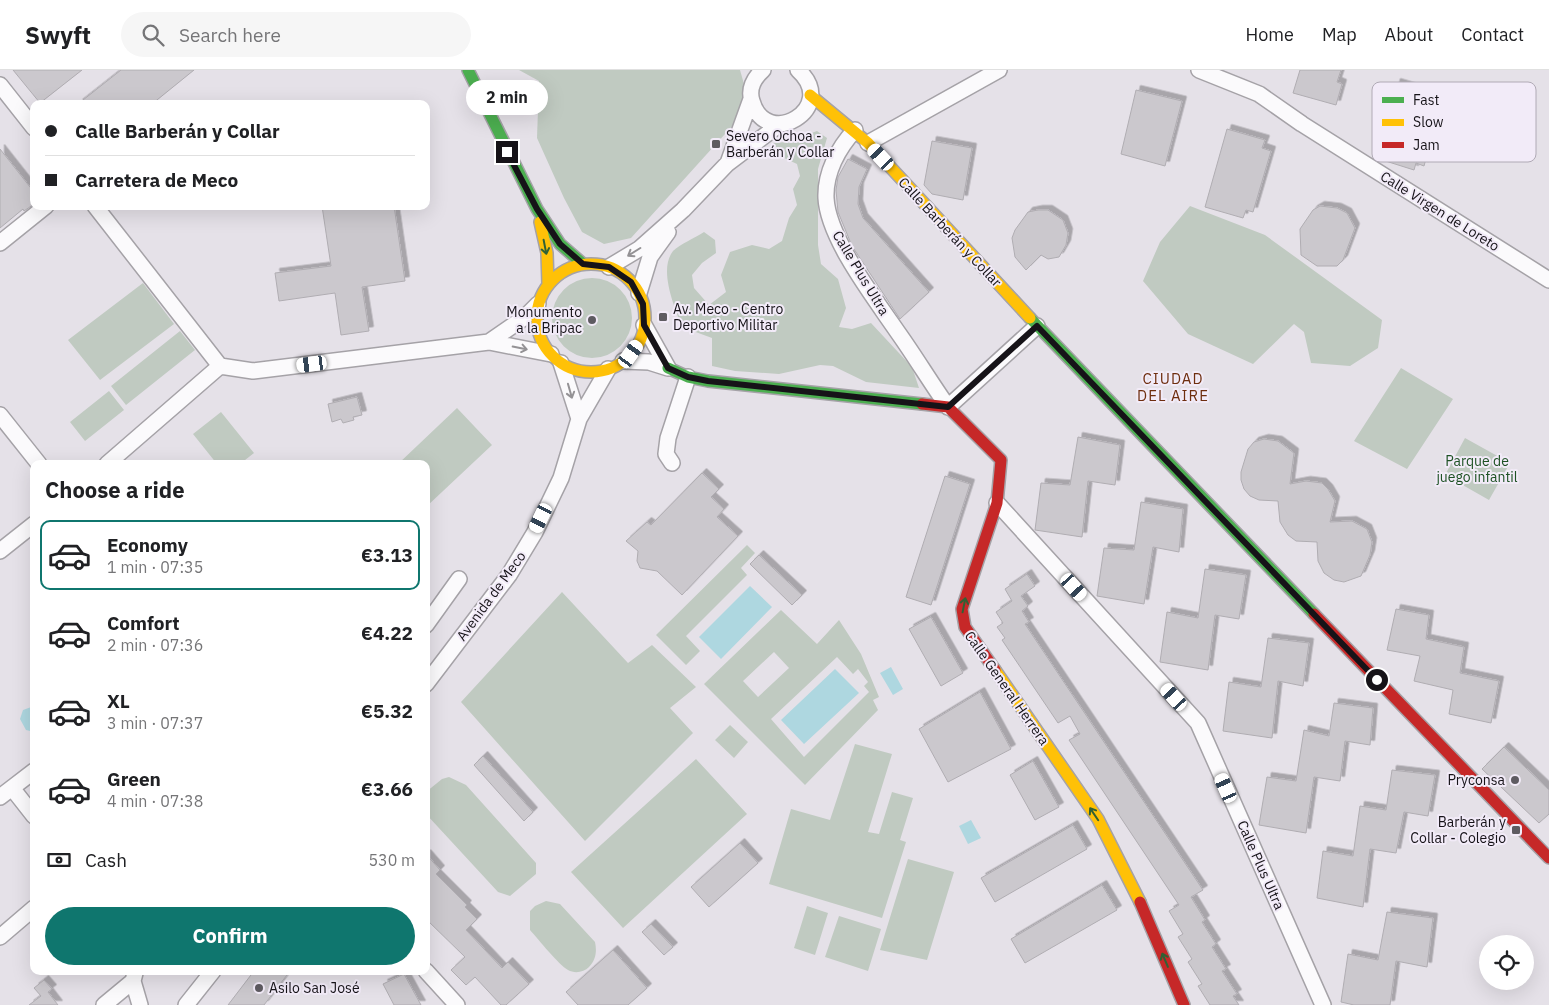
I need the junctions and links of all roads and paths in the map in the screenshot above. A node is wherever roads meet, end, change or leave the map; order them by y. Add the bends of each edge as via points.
1 (468, 70) edge
2 (763, 70) edge
3 (999, 70) edge
4 (1199, 70) edge
5 (807, 79) edge
6 (0, 85) edge
7 (751, 99) junction
8 (801, 116) junction
9 (839, 120) junction
10 (30, 123) edge
11 (780, 124) junction
12 (855, 130) junction
13 (868, 143) junction
14 (728, 164) junction
15 (537, 209) junction
16 (41, 210) edge
17 (98, 210) edge
18 (683, 210) junction
19 (0, 243) edge
20 (583, 264) junction
21 (609, 267) junction
22 (1549, 280) edge
23 (548, 284) junction
24 (639, 294) junction
25 (538, 304) junction
26 (644, 325) junction
27 (1037, 326) junction
28 (489, 342) junction
29 (556, 359) junction
30 (623, 362) junction
31 (220, 366) junction
32 (668, 368) junction
33 (608, 369) junction
34 (688, 377) junction
35 (948, 407) junction
36 (0, 415) edge
37 (578, 419) junction
38 (36, 460) edge
39 (112, 460) edge
40 (672, 463) dead end
41 (997, 503) junction
42 (30, 527) edge
43 (0, 551) edge
44 (459, 579) dead end
45 (430, 619) edge
46 (430, 679) edge
47 (30, 774) edge
48 (6, 792) edge
49 (30, 813) edge
50 (1549, 858) edge
51 (30, 911) edge
52 (0, 937) edge
53 (210, 975) edge
54 (430, 975) edge
55 (134, 976) edge
56 (104, 1005) edge
57 (140, 1005) edge
58 (186, 1005) edge
59 (457, 1005) edge
60 (1184, 1005) edge
61 (1323, 1005) edge

1 - 15 street
2 - 7 street via 753,83
3 - 13 street
4 - 22 street, Calle Virgen de Loreto via 1259,94
5 - 8 street via 809,103
5 - 9 street, Calle Barberán y Collar
6 - 10 street
7 - 11 street via 760,115
7 - 14 street
8 - 9 street, Calle Barberán y Collar
8 - 11 street
9 - 12 street, Calle Barberán y Collar
11 - 14 street
12 - 13 street, Calle Barberán y Collar
12 - 35 street, Calle Plus Ultra via 841,146 829,175 826,198 832,226 853,265
13 - 27 street, Calle Barberán y Collar
14 - 18 street
15 - 20 street via 560,244
15 -> 23 street via 547,253
16 - 19 street
17 - 31 street
18 -> 21 street via 639,249
18 - 24 street via 650,257
20 - 21 street
20 - 23 street via 563,271
21 - 24 street via 631,282
23 - 25 street
24 - 26 street via 644,309
25 - 28 street
25 - 29 street via 536,326 544,346
26 - 30 street via 637,346
26 - 32 street
27 - 35 street
27 - 50 street, Calle Barberán y Collar
28 -> 29 street
28 - 31 street via 253,371
29 - 33 street via 584,372
29 -> 37 street
30 - 32 street via 649,362
30 - 33 street
31 - 39 street
32 - 34 street
33 - 37 street, Avenida de Meco
34 - 35 street
34 - 40 street via 668,438 666,454
35 - 41 street, Calle General Herrera via 1000,460
36 - 38 street
37 - 46 street, Avenida de Meco via 561,478 535,532 508,575
60 -> 41 street, Calle General Herrera via 1138,898 1098,819 964,627 962,609
41 - 61 street, Calle Plus Ultra via 1198,723
42 - 43 street
44 - 45 street
47 - 48 street
48 - 49 street
51 - 52 street
53 - 58 street
54 - 59 street
55 - 56 street
55 - 57 street

